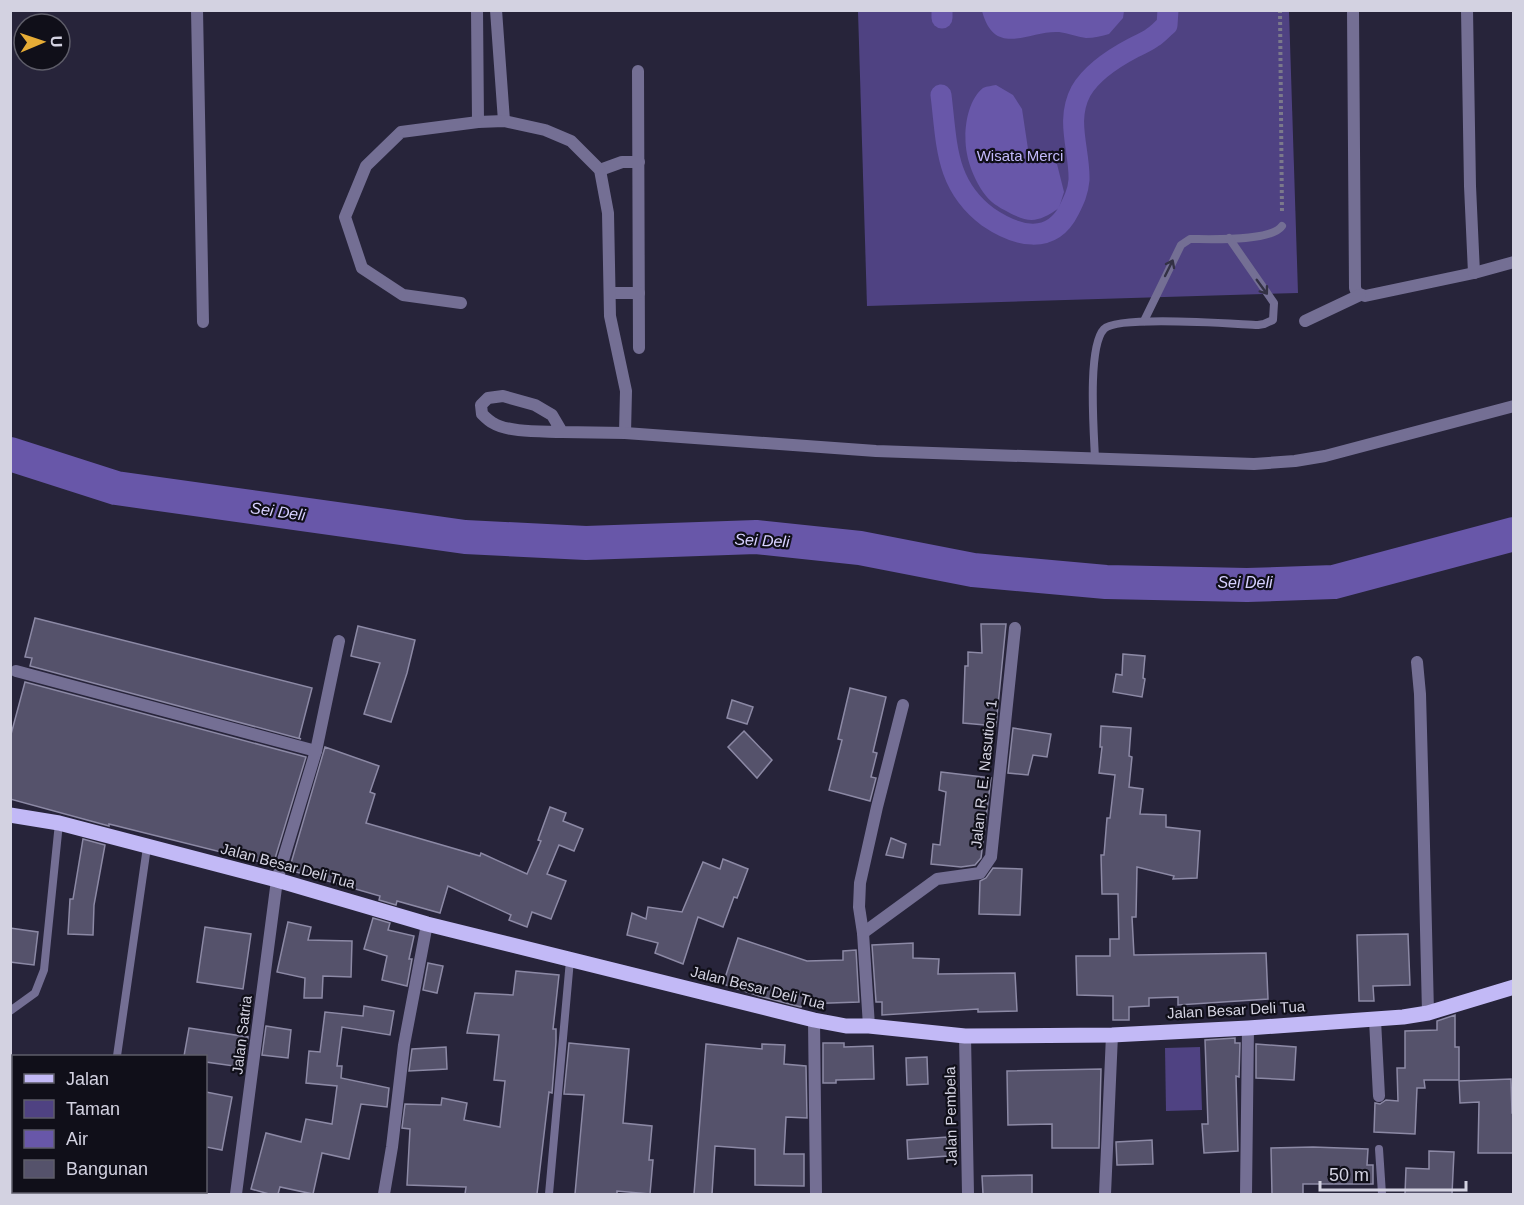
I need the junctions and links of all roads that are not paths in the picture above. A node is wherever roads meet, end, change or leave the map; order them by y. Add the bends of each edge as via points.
1 (197, 10) edge
2 (477, 10) edge
3 (496, 10) edge
4 (1353, 10) edge
5 (1467, 10) edge
6 (638, 71) dead end
7 (504, 121) junction
8 (478, 122) junction
9 (639, 162) junction
10 (600, 170) junction
11 (1282, 226) road end
12 (1229, 238) junction
13 (1514, 262) edge
14 (1474, 273) junction
15 (610, 293) junction
16 (639, 293) junction
17 (1360, 295) junction
18 (461, 303) dead end
19 (1144, 321) junction
20 (1305, 321) dead end
21 (203, 322) dead end
22 (639, 348) dead end
23 (1514, 406) edge
24 (562, 432) junction
25 (626, 433) junction
26 (1095, 459) junction
27 (1015, 628) dead end
28 (339, 641) dead end
29 (1417, 662) dead end
30 (16, 671) dead end
31 (903, 705) dead end
32 (316, 751) junction
33 (10, 815) edge
34 (59, 823) junction
35 (147, 847) junction
36 (277, 880) junction
37 (427, 924) junction
38 (863, 933) junction
39 (570, 960) junction
40 (1514, 987) edge
41 (10, 1011) edge
42 (1428, 1013) junction
43 (814, 1020) junction
44 (1375, 1020) junction
45 (869, 1026) junction
46 (1248, 1028) junction
47 (1112, 1035) junction
48 (964, 1036) junction
49 (117, 1055) edge
50 (1379, 1096) dead end
51 (1379, 1149) dead end
52 (236, 1194) edge
53 (384, 1194) edge
54 (549, 1194) edge
55 (816, 1194) edge
56 (968, 1194) edge
57 (1105, 1194) edge
58 (1246, 1194) edge
59 (1382, 1194) edge

1 - 21 street
2 - 8 street
3 - 7 street
4 - 17 street via 1355,288
5 - 14 street
6 - 9 street
7 - 8 street
7 - 10 street via 545,130 571,141
8 - 18 street via 401,132 366,166 345,217 362,268 403,295
9 - 10 street via 622,162
9 - 16 street
10 - 15 street via 608,213
11 - 12 lane via 1272,233
19 -> 12 lane via 1180,245 1190,239
12 -> 19 lane via 1274,303 1274,320 1258,325
13 - 14 street
14 - 17 street
15 - 16 street
15 - 25 street via 610,316 626,391
16 - 22 street
17 - 20 street
19 - 26 lane via 1110,325 1099,338 1093,404
23 - 26 street via 1295,461 1254,464
24 - 24 street via 494,424 482,414 481,405 503,396 535,405 552,415
24 - 25 street
25 - 26 street via 854,450
27 - 38 street, Jalan R. E. Nasution 1 via 991,857 980,873 937,879
28 - 32 street, Jalan Satria
29 - 42 street
30 - 32 street
31 - 38 street via 860,883
32 - 36 street, Jalan Satria
33 - 34 main road, Jalan Besar Deli Tua
34 - 35 main road, Jalan Besar Deli Tua
34 - 41 lane via 44,970 35,993
35 - 36 main road, Jalan Besar Deli Tua
35 - 49 lane
36 - 37 main road, Jalan Besar Deli Tua
36 - 52 street, Jalan Satria
37 - 39 main road, Jalan Besar Deli Tua
37 - 53 street via 404,1045
38 - 45 street
39 - 43 main road, Jalan Besar Deli Tua
39 - 54 lane
40 - 42 main road, Jalan Besar Deli Tua
42 - 44 main road, Jalan Besar Deli Tua
43 - 45 main road, Jalan Besar Deli Tua
43 - 55 street
44 - 46 main road, Jalan Besar Deli Tua
44 - 50 street
45 - 48 main road, Jalan Besar Deli Tua
46 - 47 main road, Jalan Besar Deli Tua
46 - 58 street
47 - 48 main road, Jalan Besar Deli Tua
47 - 57 street
48 - 56 street, Jalan Pembela
51 - 59 lane

